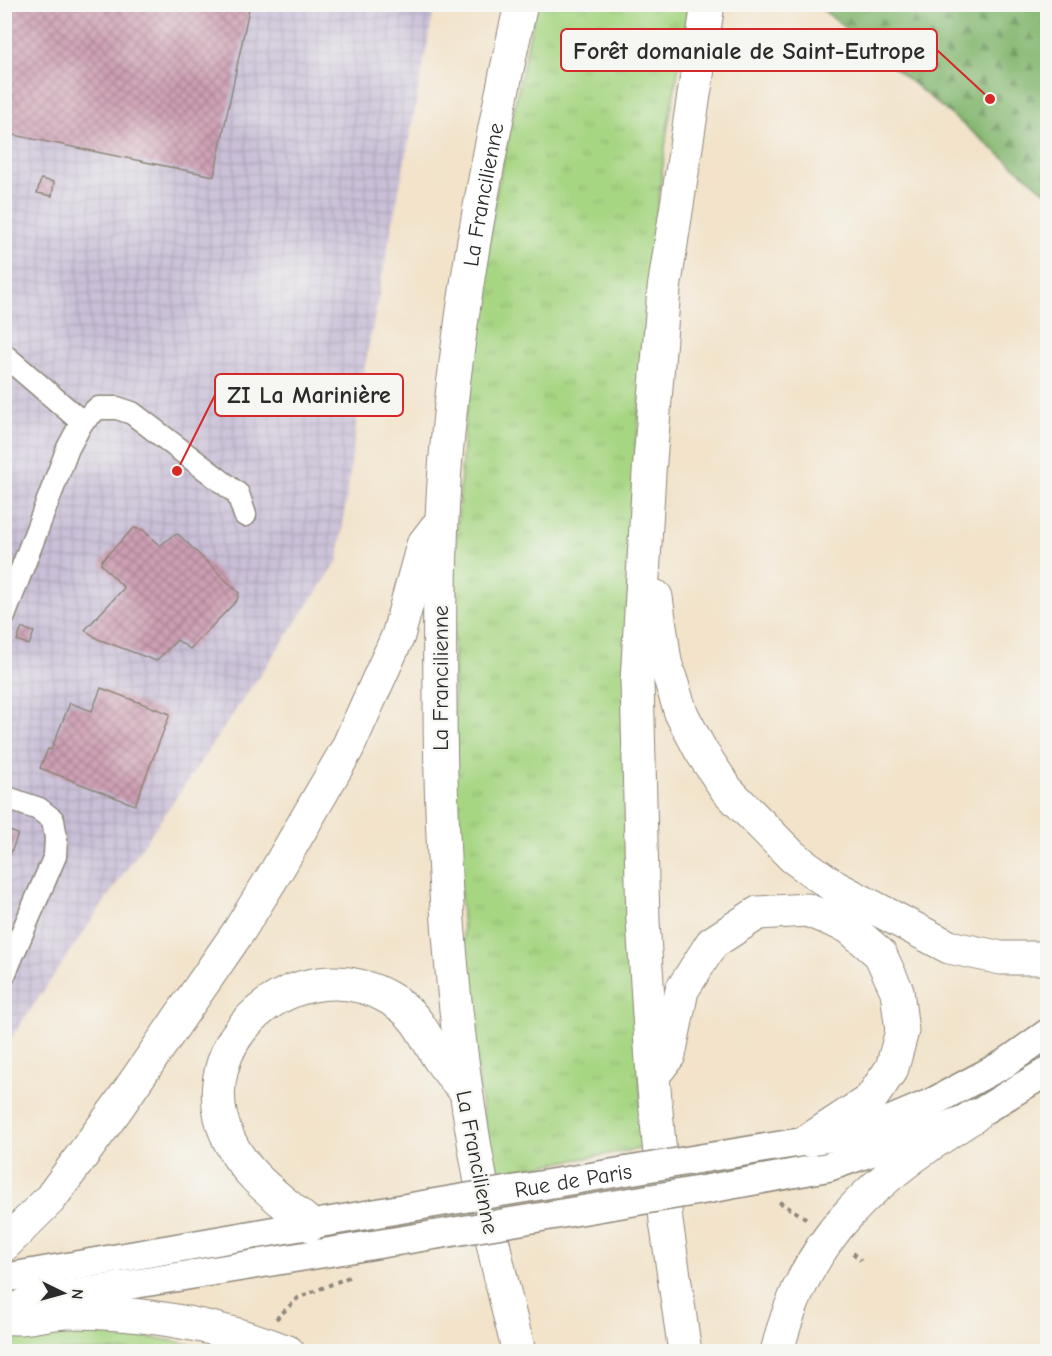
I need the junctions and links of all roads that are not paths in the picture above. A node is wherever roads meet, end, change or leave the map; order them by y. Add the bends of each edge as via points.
1 (521, 4) edge
2 (708, 4) edge
3 (4, 355) edge
4 (82, 422) junction
5 (245, 515) dead end
6 (442, 519) junction
7 (645, 531) junction
8 (4, 616) edge
9 (4, 797) edge
10 (1047, 958) edge
11 (4, 975) edge
12 (1047, 1033) edge
13 (1047, 1071) edge
14 (653, 1077) junction
15 (464, 1090) junction
16 (974, 1116) junction
17 (809, 1140) junction
18 (310, 1225) junction
19 (4, 1245) edge
20 (4, 1278) edge
21 (4, 1305) edge
22 (4, 1317) edge
23 (278, 1340) edge
24 (519, 1352) edge
25 (685, 1352) edge
26 (777, 1352) edge

1 - 6 highway, La Francilienne via 481,196 460,333
2 - 7 highway via 664,289
3 - 4 street
4 - 5 street via 98,408 132,412 238,494
4 - 8 street via 68,448
6 - 15 highway, La Francilienne via 440,804 450,967
6 - 19 highway via 423,545 398,636 346,749 277,870 117,1108 50,1199
7 - 10 highway via 665,662 681,713 700,752 757,823 793,857 835,887 949,947 1001,958
7 - 14 highway via 637,681 638,776
9 - 11 street via 39,809 53,820 56,838 54,856
12 - 17 main road, Rue de Paris via 1004,1064 931,1103 851,1134
13 - 16 main road, Rue de Paris
14 - 17 highway via 669,1054 682,990 712,943 758,913 807,910 818,914 849,927 880,954 897,991 902,1031 892,1068 870,1100
14 - 25 highway via 666,1221
15 - 18 highway via 419,1023 390,998 372,990 342,984 310,984 271,1000 255,1014 228,1053 221,1075 220,1115 243,1165 261,1186
15 - 24 highway, La Francilienne via 480,1183
16 - 21 main road, Rue de Paris, bridge via 828,1167
16 - 26 highway via 892,1170 830,1234 799,1283
17 - 18 main road, Rue de Paris, bridge
18 - 20 main road, Rue de Paris
22 - 23 highway via 67,1312 162,1317

